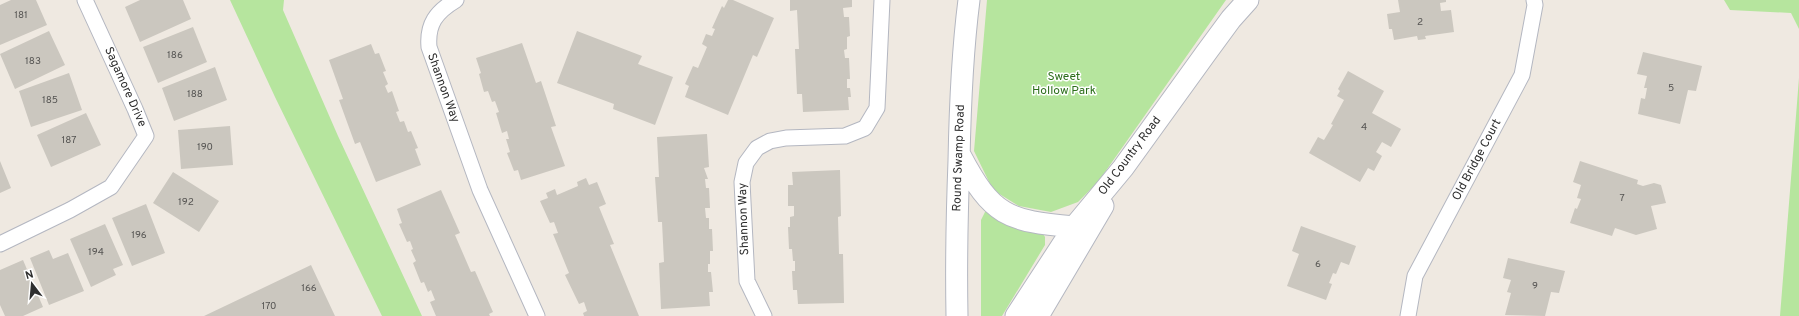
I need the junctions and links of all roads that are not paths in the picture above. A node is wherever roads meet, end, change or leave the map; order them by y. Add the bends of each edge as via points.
1 (86, 0) edge
2 (456, 0) edge
3 (882, 0) edge
4 (969, 0) edge
5 (1248, 0) edge
6 (1534, 0) edge
7 (959, 154) junction
8 (1124, 168) junction
9 (1074, 227) junction
10 (0, 244) edge
11 (537, 316) edge
12 (764, 316) edge
13 (957, 316) edge
14 (1016, 316) edge
15 (1038, 316) edge
16 (1408, 316) edge

1 - 10 street, Sagamore Drive via 146,136 110,187 70,210
2 - 11 street, Shannon Way via 442,8 430,25 429,48 480,190
3 - 12 street, Shannon Way via 877,108 865,128 845,136 770,141 757,148 746,163 742,182 746,281
4 - 7 main road, Round Swamp Road via 962,64
5 - 8 main road, Old Country Road via 1231,19
6 - 16 street, Old Bridge Court via 1522,75 1415,276
7 - 9 main road via 974,182 999,209 1021,220
7 - 13 main road, Round Swamp Road
8 - 9 main road, Old Country Road
8 - 15 main road via 1090,231
9 - 14 main road, Old Country Road

